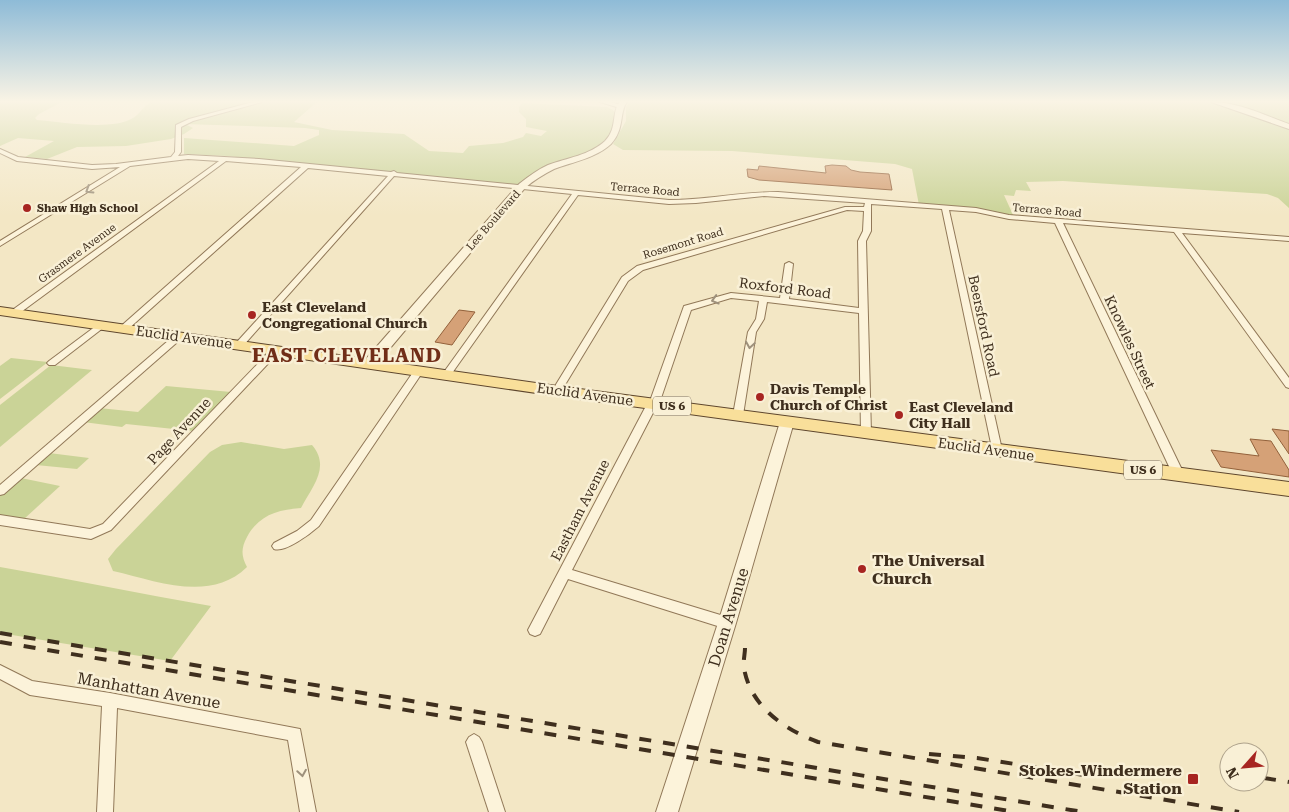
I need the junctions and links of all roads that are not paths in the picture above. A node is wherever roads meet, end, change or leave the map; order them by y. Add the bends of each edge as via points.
1 (178, 140) edge
2 (610, 140) edge
3 (0, 152) edge
4 (174, 158) junction
5 (226, 159) junction
6 (130, 164) junction
7 (307, 165) junction
8 (394, 173) junction
9 (522, 186) junction
10 (577, 192) junction
11 (846, 199) junction
12 (868, 205) junction
13 (945, 207) junction
14 (847, 208) junction
15 (1058, 221) junction
16 (1177, 231) junction
17 (1289, 239) edge
18 (0, 244) edge
19 (789, 264) dead end
20 (763, 299) junction
21 (784, 302) junction
22 (864, 311) junction
23 (7, 312) edge
24 (100, 326) junction
25 (123, 329) junction
26 (179, 336) junction
27 (239, 344) junction
28 (276, 350) junction
29 (52, 363) dead end
30 (370, 363) junction
31 (420, 370) junction
32 (447, 374) junction
33 (1289, 385) edge
34 (557, 391) junction
35 (653, 404) junction
36 (738, 415) junction
37 (787, 422) junction
38 (866, 433) junction
39 (997, 450) junction
40 (1178, 474) junction
41 (1289, 489) edge
42 (0, 490) edge
43 (0, 520) edge
44 (278, 546) dead end
45 (565, 573) junction
46 (726, 623) junction
47 (535, 630) dead end
48 (0, 672) edge
49 (110, 700) junction
50 (474, 742) dead end
51 (105, 812) edge
52 (308, 812) edge
53 (497, 812) edge
54 (667, 812) edge

1 - 4 street via 178,152
2 - 9 street, Lee Boulevard via 582,158 544,170
3 - 6 street, Terrace Road via 17,159 69,165
4 - 5 street, Terrace Road
4 - 6 street, Terrace Road
5 - 7 street, Terrace Road
5 - 23 street, Grasmere Avenue
6 -> 18 street
7 - 8 street, Terrace Road
7 - 25 street
8 - 9 street, Terrace Road
8 - 27 street
9 - 10 street, Terrace Road
9 - 30 street, Lee Boulevard
10 - 11 street, Terrace Road via 679,203 758,193
10 - 32 street
11 - 12 street, Terrace Road
11 - 14 street
12 - 13 street, Terrace Road
12 - 14 street, Rosemont Road
12 - 22 street via 868,231 862,241
13 - 15 street, Terrace Road
13 - 39 street, Beersford Road
14 - 34 street, Rosemont Road via 640,268 625,279
15 - 16 street, Terrace Road
15 - 40 street, Knowles Street
16 - 17 street, Terrace Road
16 - 33 street
19 - 21 street
20 - 21 street, Roxford Road
20 -> 35 street, Roxford Road via 729,296 686,309
20 -> 36 street via 760,319 752,332
21 - 22 street, Roxford Road
22 - 38 street
23 - 24 main road, Euclid Avenue / US 6
24 - 25 main road, Euclid Avenue / US 6
24 - 29 street
25 - 26 main road, Euclid Avenue / US 6
26 - 27 main road, Euclid Avenue / US 6
26 - 42 street
27 - 28 main road, Euclid Avenue / US 6
28 - 30 main road, Euclid Avenue / US 6
28 - 43 street, Page Avenue via 102,530 91,534
30 - 31 main road, Euclid Avenue / US 6
31 - 32 main road, Euclid Avenue / US 6
31 - 44 street via 315,523
32 - 34 main road, Euclid Avenue / US 6
34 - 35 main road, Euclid Avenue / US 6
35 - 36 main road, Euclid Avenue / US 6
35 - 45 street, Eastham Avenue
36 - 37 main road, Euclid Avenue / US 6
37 - 38 main road, Euclid Avenue / US 6
37 - 46 street, Doan Avenue
38 - 39 main road, Euclid Avenue / US 6
39 - 40 main road, Euclid Avenue / US 6
40 - 41 main road, Euclid Avenue / US 6
45 - 46 street
45 - 47 street, Eastham Avenue
46 - 54 street, Doan Avenue
48 - 49 street, Manhattan Avenue via 30,688
49 - 51 street
49 -> 52 street, Manhattan Avenue via 295,734
50 - 53 street

